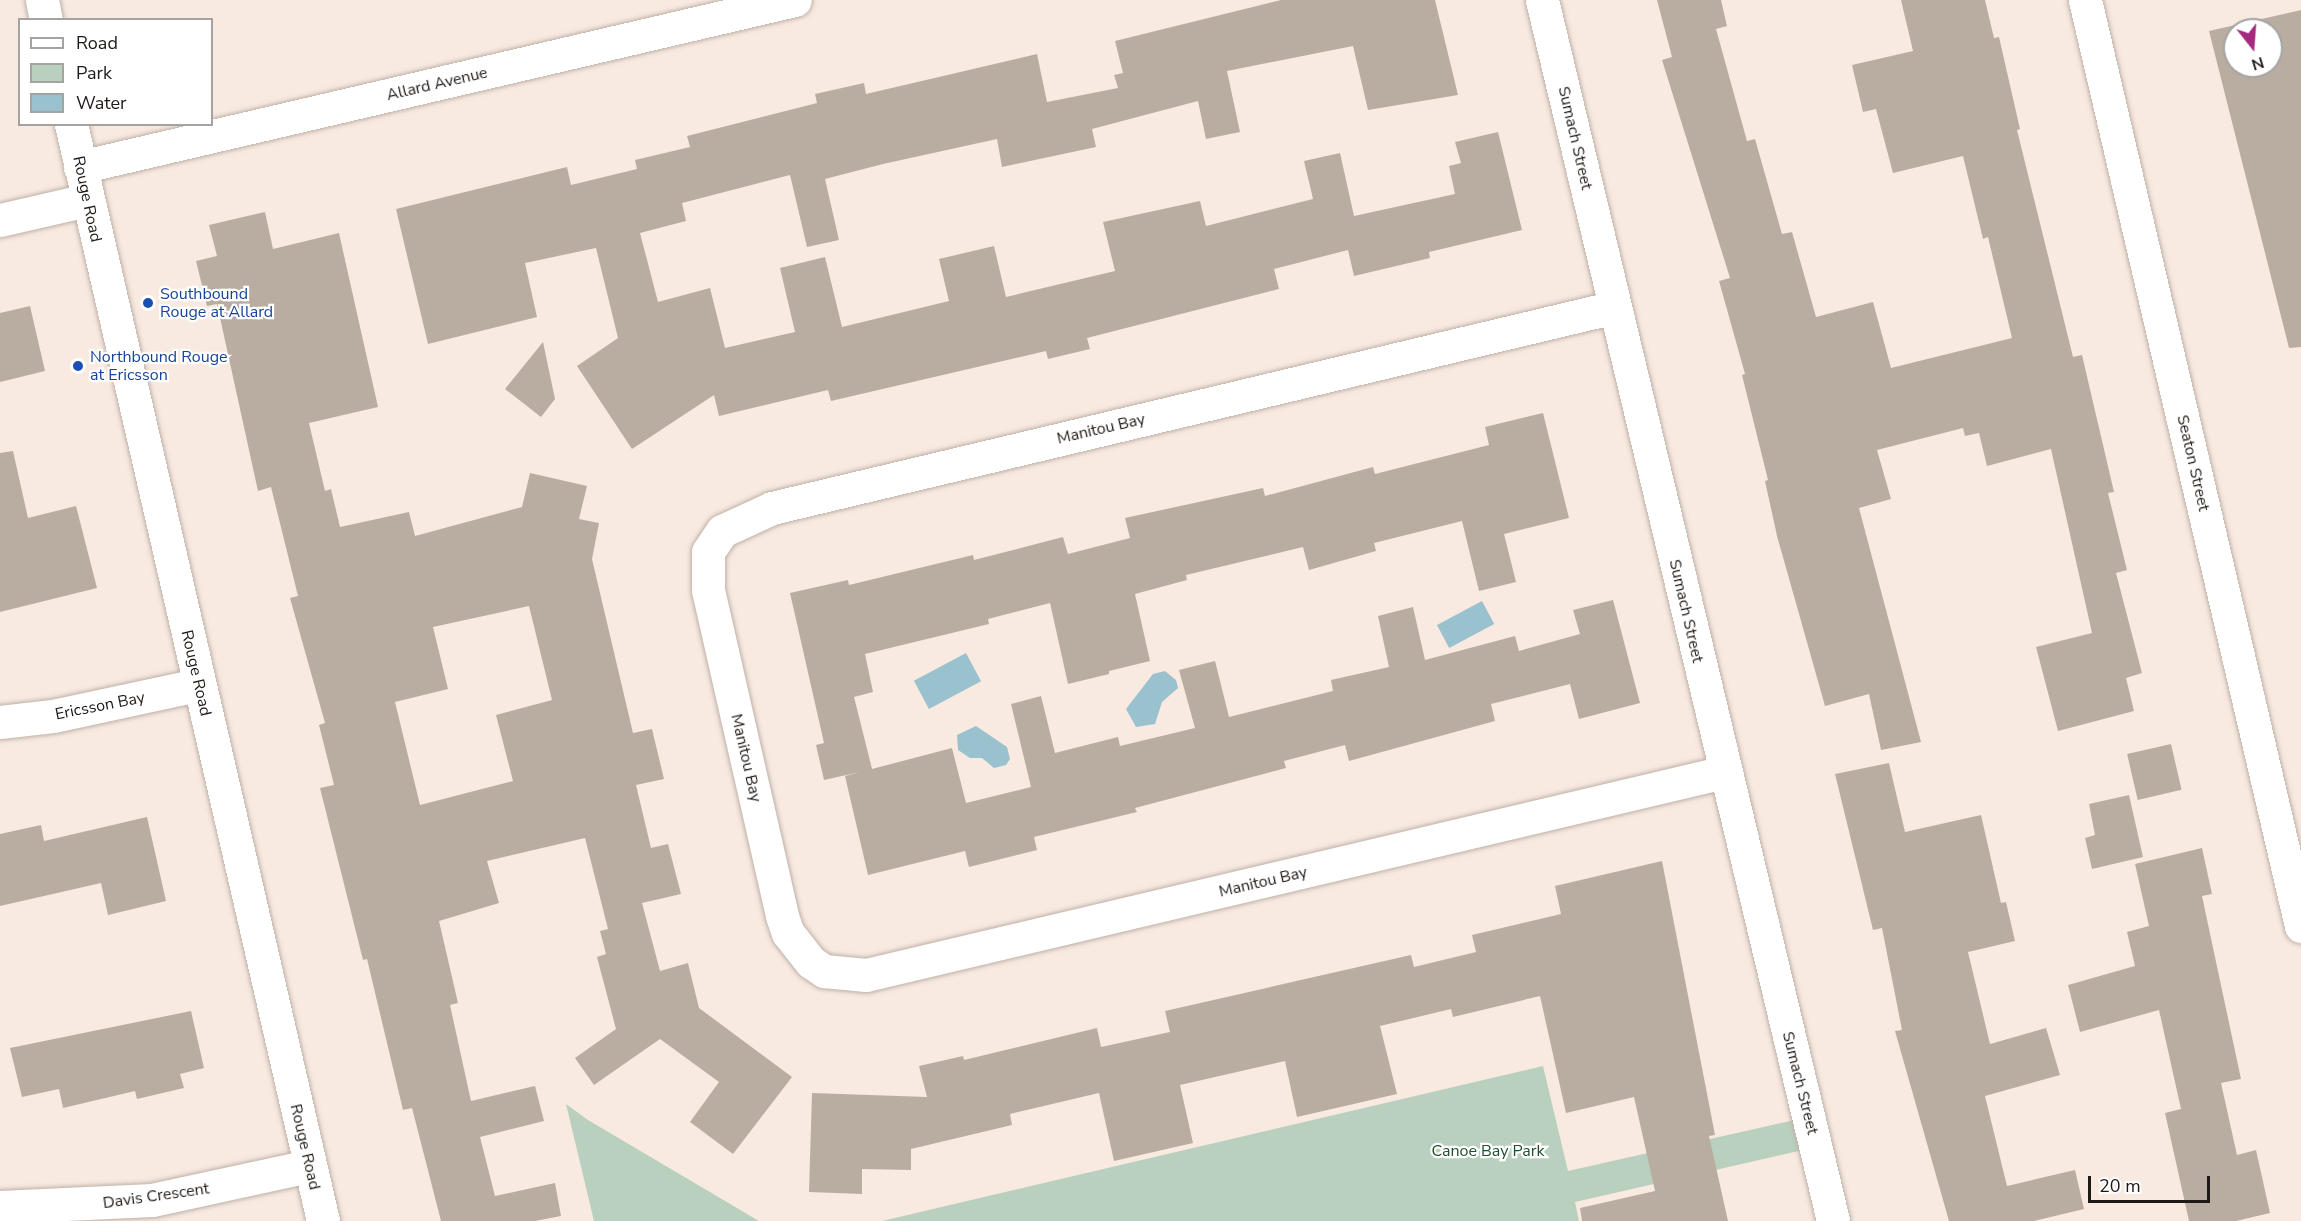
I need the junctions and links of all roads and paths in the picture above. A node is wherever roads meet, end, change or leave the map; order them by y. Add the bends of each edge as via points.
1 (42, 0) edge
2 (795, 0) edge
3 (1542, 0) edge
4 (2085, 0) edge
5 (728, 8) edge
6 (46, 18) edge
7 (71, 126) edge
8 (80, 167) junction
9 (87, 200) junction
10 (0, 220) edge
11 (1615, 307) junction
12 (198, 685) junction
13 (0, 722) edge
14 (1724, 772) junction
15 (2301, 926) edge
16 (309, 1166) junction
17 (0, 1207) edge
18 (323, 1221) edge
19 (1833, 1221) edge

1 - 6 street
2 - 5 street, Allard Avenue
3 - 11 street, Sumach Street
4 - 15 street, Seaton Street
5 - 8 street, Allard Avenue
7 - 8 street, Rouge Road
8 - 9 street, Rouge Road
9 - 10 street
9 - 12 street, Rouge Road
11 - 14 street, Sumach Street
11 - 14 street, Manitou Bay via 772,507 722,531 708,552 708,590 782,916 788,933 810,962 824,971 866,975
12 - 13 street, Ericsson Bay via 53,716
12 - 16 street, Rouge Road
14 - 19 street, Sumach Street
16 - 17 street, Davis Crescent via 152,1200
16 - 18 street, Rouge Road

